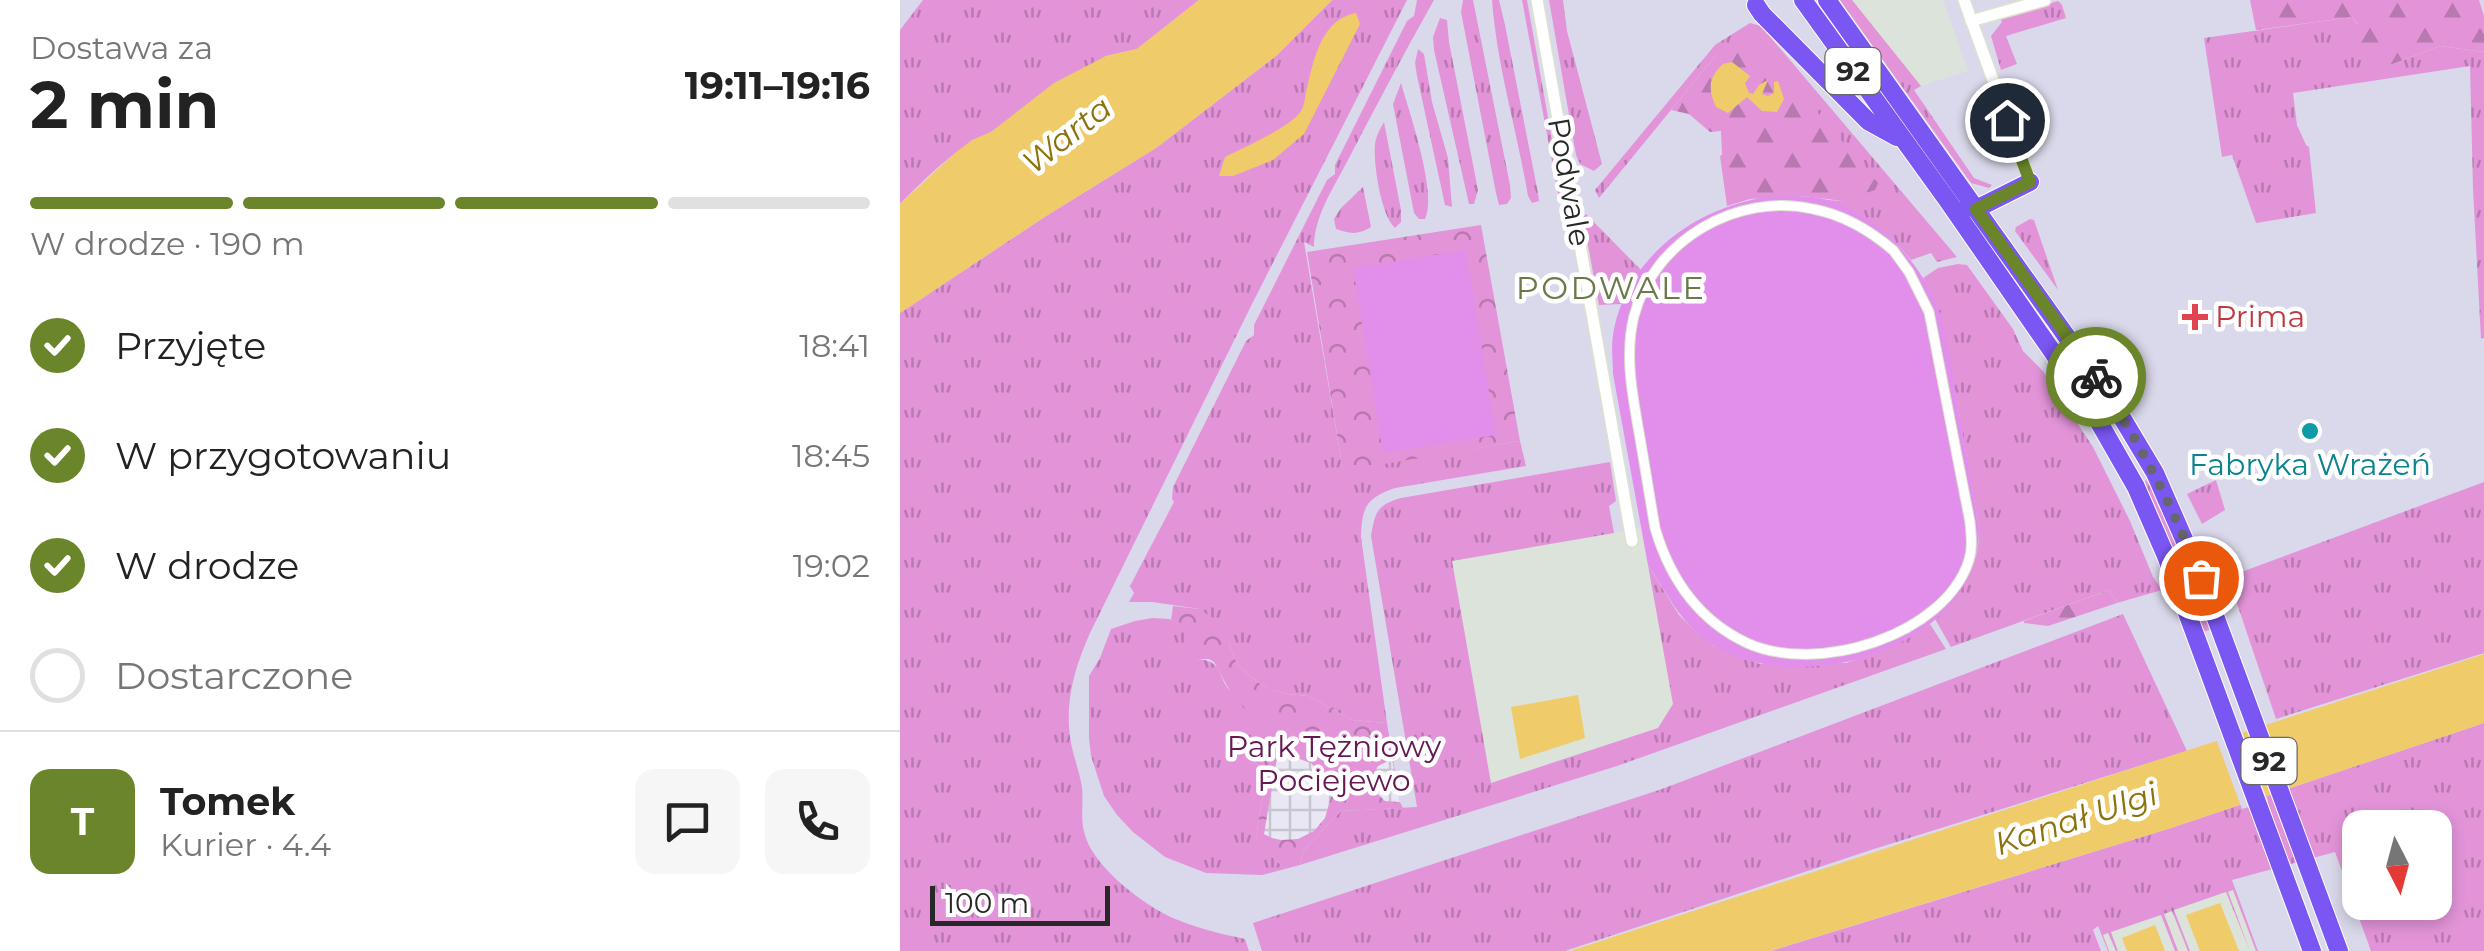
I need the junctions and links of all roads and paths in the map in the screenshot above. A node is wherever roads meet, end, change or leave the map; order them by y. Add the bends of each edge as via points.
1 (1537, 0) edge
2 (1803, 0) edge
3 (1827, 0) edge
4 (1964, 0) edge
5 (2045, 0) edge
6 (1753, 3) edge
7 (1972, 21) junction
8 (1903, 141) junction
9 (2030, 182) joint
10 (1948, 201) junction
11 (1976, 209) junction
12 (1893, 250) joint
13 (1632, 541) dead end
14 (2312, 951) edge
15 (2338, 951) edge

1 - 13 street, Podwale
2 - 8 main road, 92
3 - 11 main road, 92
4 - 7 street
5 - 7 street
6 - 8 main road via 1868,121
7 - 9 street
8 - 10 main road, 92
9 - 11 main road
10 - 11 main road
10 - 14 main road, 92 via 2070,376 2150,516
11 - 15 main road, 92 via 2143,451 2220,627
12 - 12 street via 1843,218 1812,208 1752,209 1703,226 1672,249 1634,316 1629,361 1662,554 1693,604 1750,645 1806,655 1861,648 1922,618 1946,597 1969,559 1970,522 1930,312

